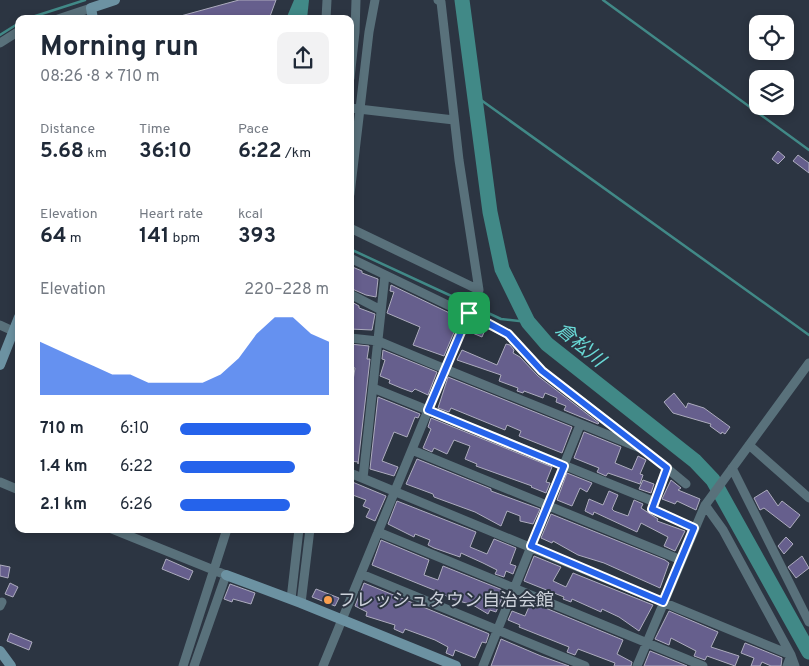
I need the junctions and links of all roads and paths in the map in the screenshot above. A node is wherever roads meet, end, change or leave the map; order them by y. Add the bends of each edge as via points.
1 (115, 0) edge
2 (327, 0) edge
3 (356, 0) edge
4 (376, 0) edge
5 (438, 0) edge
6 (92, 13) edge
7 (326, 15) edge
8 (15, 35) edge
9 (354, 41) edge
10 (0, 44) edge
11 (354, 108) edge
12 (360, 109) junction
13 (454, 120) junction
14 (354, 160) edge
15 (354, 230) edge
16 (354, 260) edge
17 (385, 275) junction
18 (478, 290) junction
19 (354, 296) edge
20 (381, 310) junction
21 (469, 313) junction
22 (0, 325) edge
23 (15, 330) edge
24 (354, 338) edge
25 (378, 341) junction
26 (809, 363) edge
27 (0, 364) edge
28 (445, 369) junction
29 (373, 388) junction
30 (428, 410) junction
31 (580, 425) junction
32 (749, 445) junction
33 (412, 450) junction
34 (645, 450) junction
35 (564, 466) junction
36 (667, 468) junction
37 (732, 469) junction
38 (354, 475) edge
39 (363, 478) junction
40 (0, 482) edge
41 (686, 484) dead end
42 (15, 488) edge
43 (395, 491) junction
44 (809, 498) edge
45 (655, 502) junction
46 (706, 504) dead end
47 (548, 505) junction
48 (694, 528) junction
49 (378, 532) junction
50 (122, 533) edge
51 (226, 533) edge
52 (299, 533) edge
53 (309, 533) edge
54 (531, 546) junction
55 (681, 560) junction
56 (214, 571) junction
57 (361, 574) junction
58 (226, 575) junction
59 (514, 588) junction
60 (296, 601) junction
61 (663, 602) junction
62 (342, 620) junction
63 (809, 622) edge
64 (498, 630) junction
65 (646, 643) junction
66 (0, 651) edge
67 (791, 655) junction
68 (12, 666) edge
69 (183, 666) edge
70 (194, 666) edge
71 (323, 666) edge
72 (456, 666) edge
73 (483, 666) edge
74 (585, 666) edge
75 (636, 666) edge
76 (703, 666) edge
77 (787, 666) edge
78 (797, 666) edge

1 - 6 street
2 - 7 street
3 - 9 street
4 - 12 street
5 - 13 street via 441,2
8 - 10 street
11 - 12 street
12 - 13 street
12 - 14 street
13 - 18 street
15 - 18 street
16 - 17 street
17 - 20 street
17 - 21 street
18 - 21 street
19 - 20 street
20 - 25 street
21 - 28 street
21 - 34 street via 508,334 542,371
22 - 23 street
23 - 27 street
24 - 25 street
25 - 28 street
25 - 29 street
26 - 32 street
28 - 30 street
28 - 31 street
29 - 30 street
29 - 39 street
30 - 33 street
30 - 35 street
31 - 34 street
31 - 35 street
32 - 37 street
32 - 44 street
33 - 43 street
33 - 47 street
34 - 36 street
35 - 45 street
35 - 47 street
36 - 41 street
36 - 45 street
37 - 46 street
37 - 63 street
38 - 39 street
39 - 43 street
40 - 42 street
43 - 49 street
43 - 54 street
45 - 48 street via 652,509
47 - 54 street
47 - 55 street
48 - 55 street
48 - 67 street via 705,505 723,530
49 - 57 street
49 - 59 street
50 - 56 street
51 - 56 street
52 - 60 street
53 - 60 street
54 - 59 street
54 - 61 street
55 - 61 street
56 - 58 street
56 - 69 street
57 - 62 street
57 - 64 street
58 - 60 street
58 - 70 street
59 - 64 street
59 - 65 street
60 - 62 street
61 - 65 street
61 - 67 street
62 - 71 street
62 - 72 street
64 - 73 street
64 - 74 street
65 - 75 street
65 - 76 street
66 - 68 street
67 - 77 street
67 - 78 street

